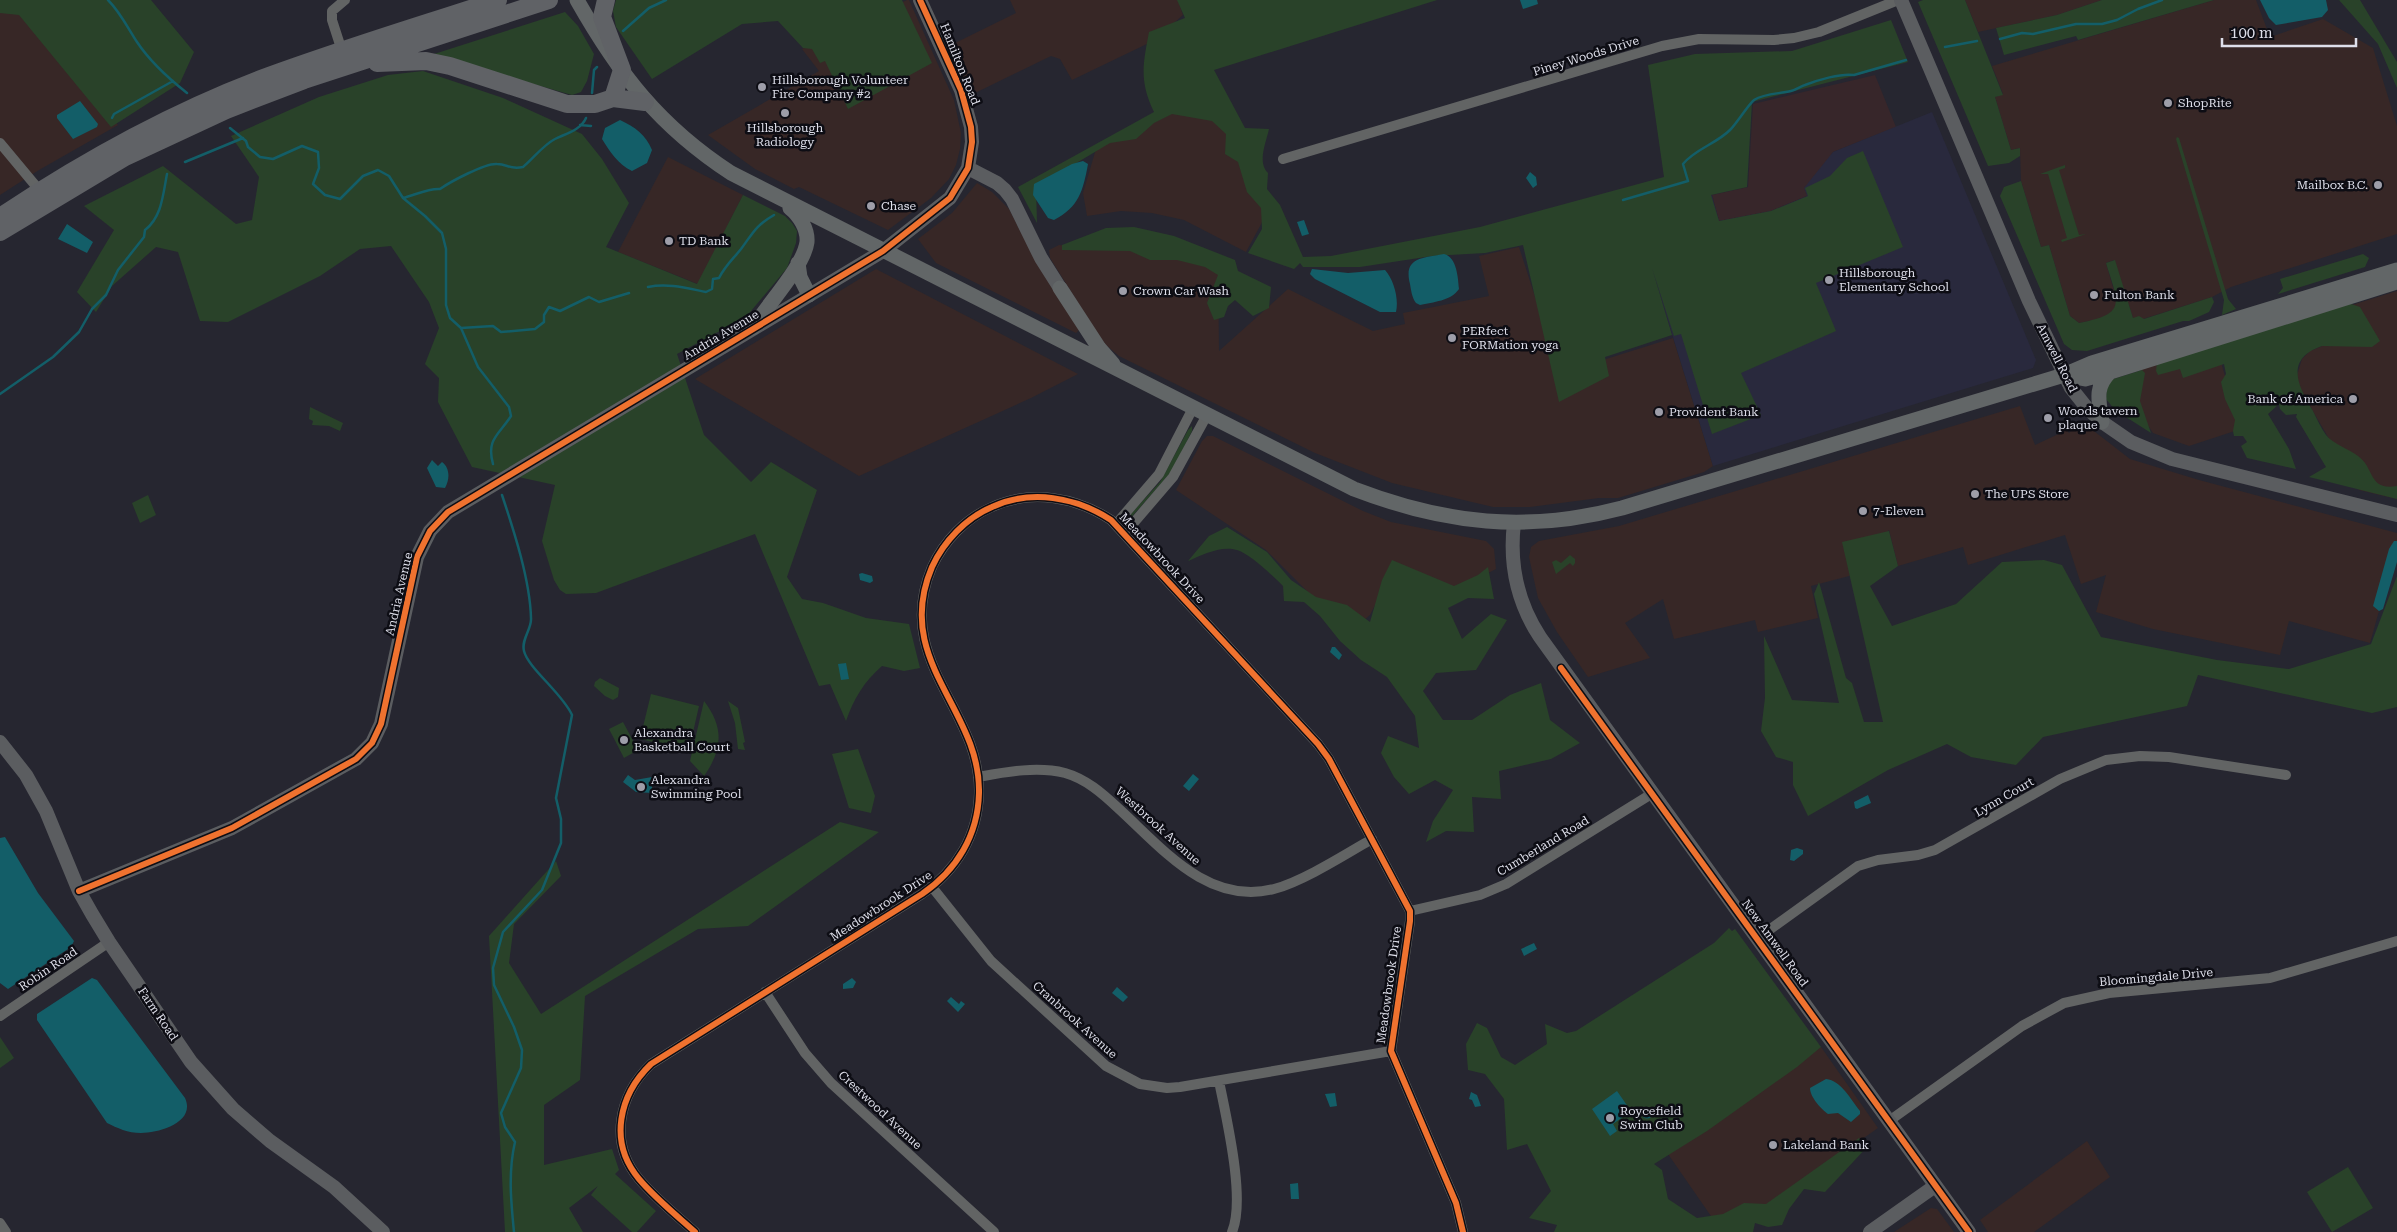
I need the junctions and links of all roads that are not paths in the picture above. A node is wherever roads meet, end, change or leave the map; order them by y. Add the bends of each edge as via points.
1 (344, 0) edge
2 (498, 0) edge
3 (549, 0) edge
4 (576, 0) edge
5 (606, 0) edge
6 (920, 0) edge
7 (1900, 0) edge
8 (344, 59) junction
9 (622, 70) junction
10 (613, 98) junction
11 (645, 102) junction
12 (0, 143) edge
13 (1283, 159) dead end
14 (968, 168) junction
15 (40, 191) junction
16 (781, 200) junction
17 (0, 218) edge
18 (0, 232) edge
19 (883, 251) junction
20 (798, 263) junction
21 (2397, 270) edge
22 (2397, 282) edge
23 (1060, 288) joint
24 (809, 295) junction
25 (754, 328) junction
26 (1118, 369) junction
27 (2110, 372) junction
28 (2064, 375) junction
29 (1200, 411) junction
30 (2102, 422) junction
31 (2397, 515) edge
32 (1514, 523) junction
33 (1116, 524) junction
34 (1125, 533) junction
35 (0, 742) edge
36 (2286, 775) dead end
37 (978, 776) junction
38 (1653, 793) junction
39 (1372, 839) junction
40 (932, 887) junction
41 (79, 891) junction
42 (1410, 911) junction
43 (1758, 938) junction
44 (2397, 941) edge
45 (109, 942) junction
46 (765, 992) junction
47 (0, 1016) edge
48 (1391, 1052) junction
49 (1219, 1081) junction
50 (1889, 1121) junction
51 (1935, 1186) junction
52 (0, 1223) edge
53 (6, 1232) edge
54 (383, 1232) edge
55 (695, 1232) edge
56 (994, 1232) edge
57 (1232, 1232) edge
58 (1463, 1232) edge
59 (1870, 1232) edge
60 (1969, 1232) edge

1 - 8 street via 332,11 332,20
2 - 8 highway
3 - 8 highway
4 - 9 main road
5 - 9 highway via 602,17
6 - 14 street, Hamilton Road via 967,106 972,142
7 - 13 street, Piney Woods Drive via 1819,32 1794,38 1699,39 1662,46
7 - 28 street, Amwell Road
8 - 10 highway via 426,61 567,104 595,104
8 - 15 highway via 260,80 210,100 120,145
8 - 18 highway via 153,143 86,178
9 - 10 highway
9 - 11 main road
10 - 11 highway
11 - 16 main road via 705,156
12 - 15 street
14 - 19 street, Hamilton Road via 960,184 940,208
14 - 23 street via 1005,190
15 - 17 highway
16 - 19 main road
16 - 20 main road via 804,224 807,241
19 - 24 street, Andria Avenue
19 - 26 main road
20 - 24 main road
20 - 25 main road
21 - 28 main road via 2092,363
22 - 27 main road
23 - 26 main road via 1099,348
24 - 25 street, Andria Avenue
25 - 41 street, Andria Avenue via 477,493 436,524 417,557 381,724 372,743 356,759 232,828
26 - 29 main road
27 - 28 main road via 2085,379
27 - 30 main road via 2100,382
28 - 30 street, Amwell Road via 2075,394
28 - 32 main road via 1613,511 1578,519
29 - 32 main road via 1354,489 1385,501 1429,514
29 - 33 street, Meadowbrook Drive via 1159,474
29 - 34 street, Meadowbrook Drive via 1173,477
30 - 31 street, Amwell Road via 2131,442 2172,460
32 - 38 street, New Amwell Road via 1512,553 1515,577 1521,603 1530,622
33 - 34 street, Meadowbrook Drive
33 - 37 street, Meadowbrook Drive via 1100,513 1070,501 1018,498 991,507 971,519 951,537 936,559 924,594 924,638 933,666 973,753
34 - 39 street, Meadowbrook Drive via 1318,744
35 - 41 street, Farm Road via 26,775 46,811
36 - 43 street, Lynn Court via 2169,756 2140,756 2092,764 1935,850 1858,866
37 - 39 street, Westbrook Avenue via 1039,770 1078,778 1100,792 1186,869 1213,885 1240,892 1285,885
37 - 40 street, Meadowbrook Drive via 978,803 972,832 959,858
38 - 42 street, Cumberland Road via 1506,884 1480,895
38 - 43 street, New Amwell Road
39 - 42 street, Meadowbrook Drive
40 - 46 street, Meadowbrook Drive
40 - 49 street, Cranbrook Avenue via 991,961 1111,1070 1154,1087
41 - 45 street, Farm Road
42 - 48 street, Meadowbrook Drive
43 - 50 street, New Amwell Road
44 - 50 street, Bloomingdale Drive via 2270,978 2109,993 2064,1003 2022,1026
45 - 47 street, Robin Road
45 - 54 street, Farm Road via 191,1062 233,1110 334,1187
46 - 55 street, Meadowbrook Drive via 651,1064 634,1083 624,1104 620,1128 624,1154 630,1166 650,1190
46 - 56 street, Crestwood Avenue via 805,1053 831,1082
48 - 49 street, Cranbrook Avenue
48 - 58 street, Meadowbrook Drive via 1456,1204
49 - 57 street via 1237,1188 1238,1213
50 - 51 street, New Amwell Road
51 - 59 street
51 - 60 street, New Amwell Road
52 - 53 street

